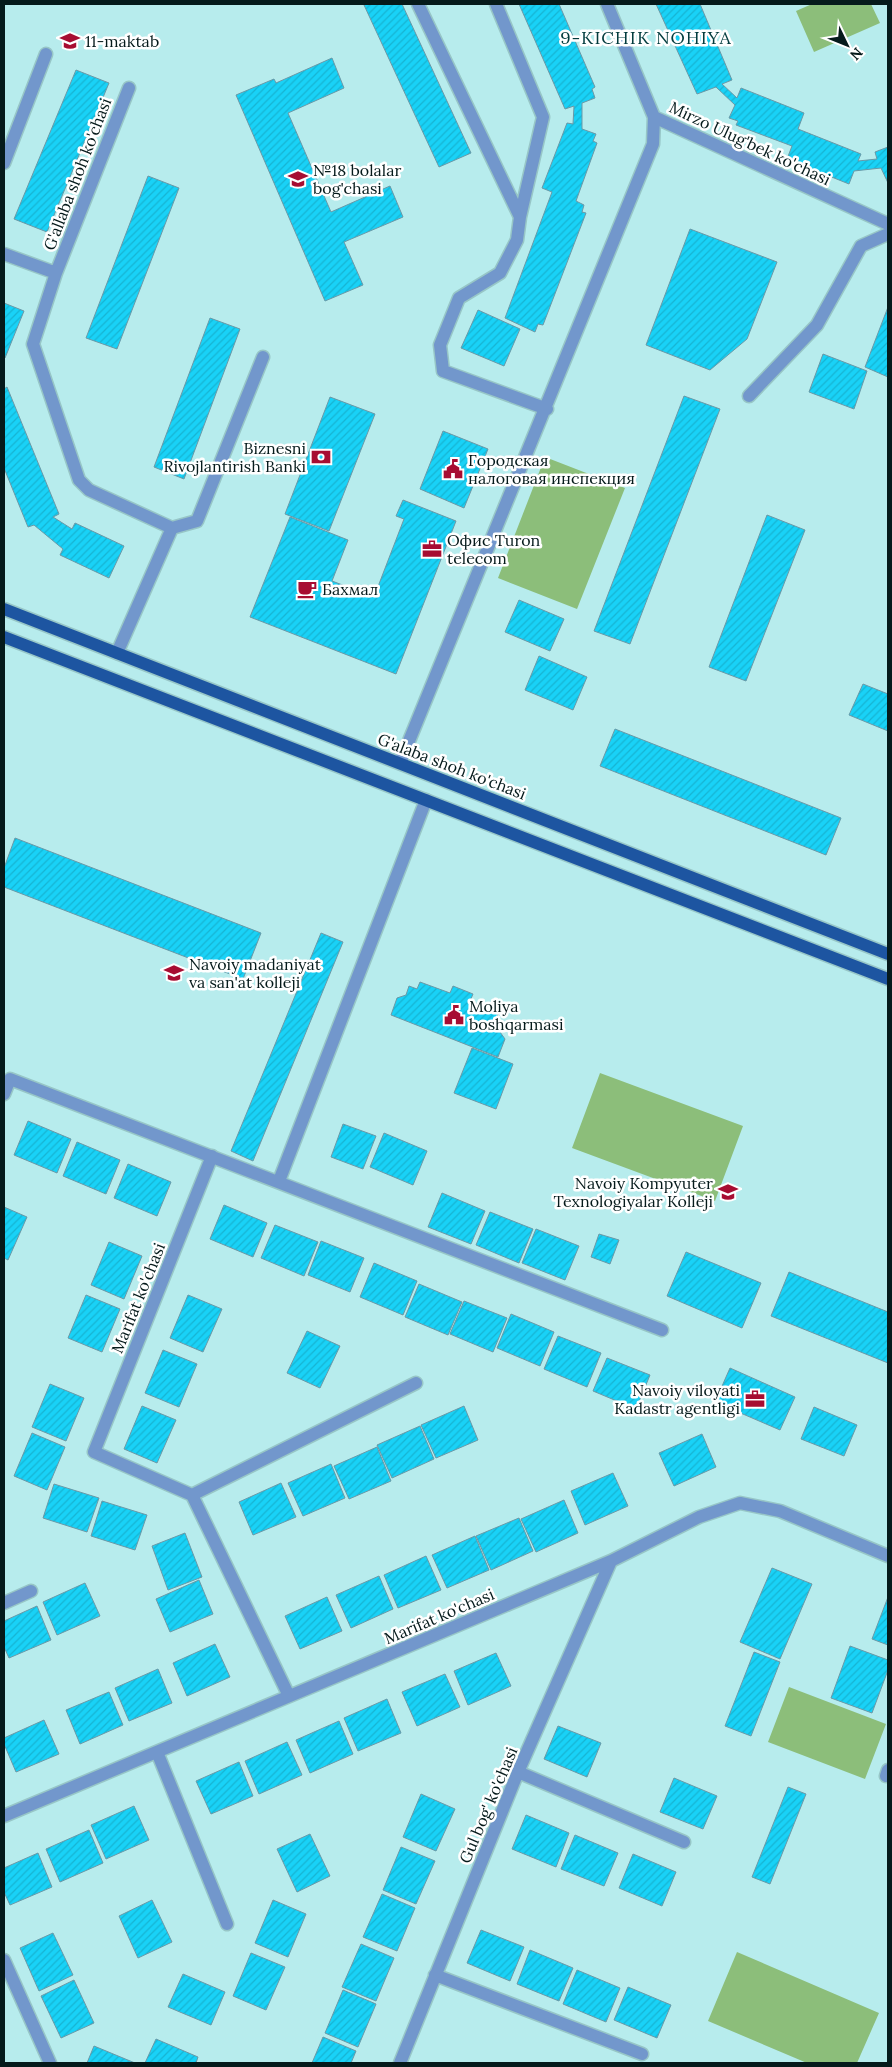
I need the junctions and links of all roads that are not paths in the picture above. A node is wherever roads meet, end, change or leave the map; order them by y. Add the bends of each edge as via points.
1 (418, 4) edge
2 (496, 4) edge
3 (607, 4) edge
4 (46, 54) dead end
5 (129, 88) dead end
6 (654, 116) junction
7 (4, 163) edge
8 (520, 217) junction
9 (888, 224) edge
10 (888, 234) edge
11 (4, 254) edge
12 (56, 273) junction
13 (263, 357) dead end
14 (749, 396) dead end
15 (547, 409) junction
16 (172, 528) junction
17 (4, 609) edge
18 (4, 637) edge
19 (116, 653) junction
20 (400, 763) junction
21 (426, 800) junction
22 (888, 954) edge
23 (888, 979) edge
24 (4, 1094) edge
25 (212, 1156) junction
26 (279, 1181) junction
27 (662, 1330) dead end
28 (416, 1383) dead end
29 (192, 1495) junction
30 (888, 1556) edge
31 (611, 1561) junction
32 (31, 1592) dead end
33 (4, 1603) edge
34 (289, 1696) junction
35 (157, 1752) junction
36 (518, 1772) junction
37 (4, 1816) edge
38 (684, 1842) dead end
39 (227, 1924) dead end
40 (4, 1960) edge
41 (435, 1975) junction
42 (642, 2054) dead end
43 (50, 2063) edge
44 (400, 2063) edge

1 - 8 street
2 - 8 street via 543,118
3 - 6 street, Mirzo Ulug'bek ko'chasi
4 - 7 street
5 - 12 street, G'allaba shoh ko'chasi
6 - 9 street, Mirzo Ulug'bek ko'chasi
6 - 15 street via 653,144
8 - 15 street via 517,240 500,273 460,298 440,344 443,371
10 - 14 street via 861,246 817,325
11 - 12 street, G'allaba shoh ko'chasi
12 - 16 street, G'allaba shoh ko'chasi via 32,344 79,480 90,490
13 - 16 street via 198,521
15 - 20 street
16 - 19 street
17 - 19 main road, G'alaba shoh ko'chasi
18 - 21 main road
19 - 20 main road, G'alaba shoh ko'chasi
20 - 22 main road, G'alaba shoh ko'chasi
21 - 23 main road
21 - 26 street
24 - 25 street via 10,1079
25 - 26 street
25 - 29 street, Marifat ko'chasi via 94,1452
26 - 27 street
28 - 29 street
29 - 34 street
30 - 31 street, Marifat ko'chasi via 780,1511 740,1503 699,1517
31 - 34 street, Marifat ko'chasi
31 - 36 street, Gul bog' ko'chasi
32 - 33 street
34 - 35 street, Marifat ko'chasi
35 - 37 street, Marifat ko'chasi
35 - 39 street
36 - 38 street
36 - 41 street, Gul bog' ko'chasi
40 - 43 street
41 - 42 street
41 - 44 street, Gul bog' ko'chasi

